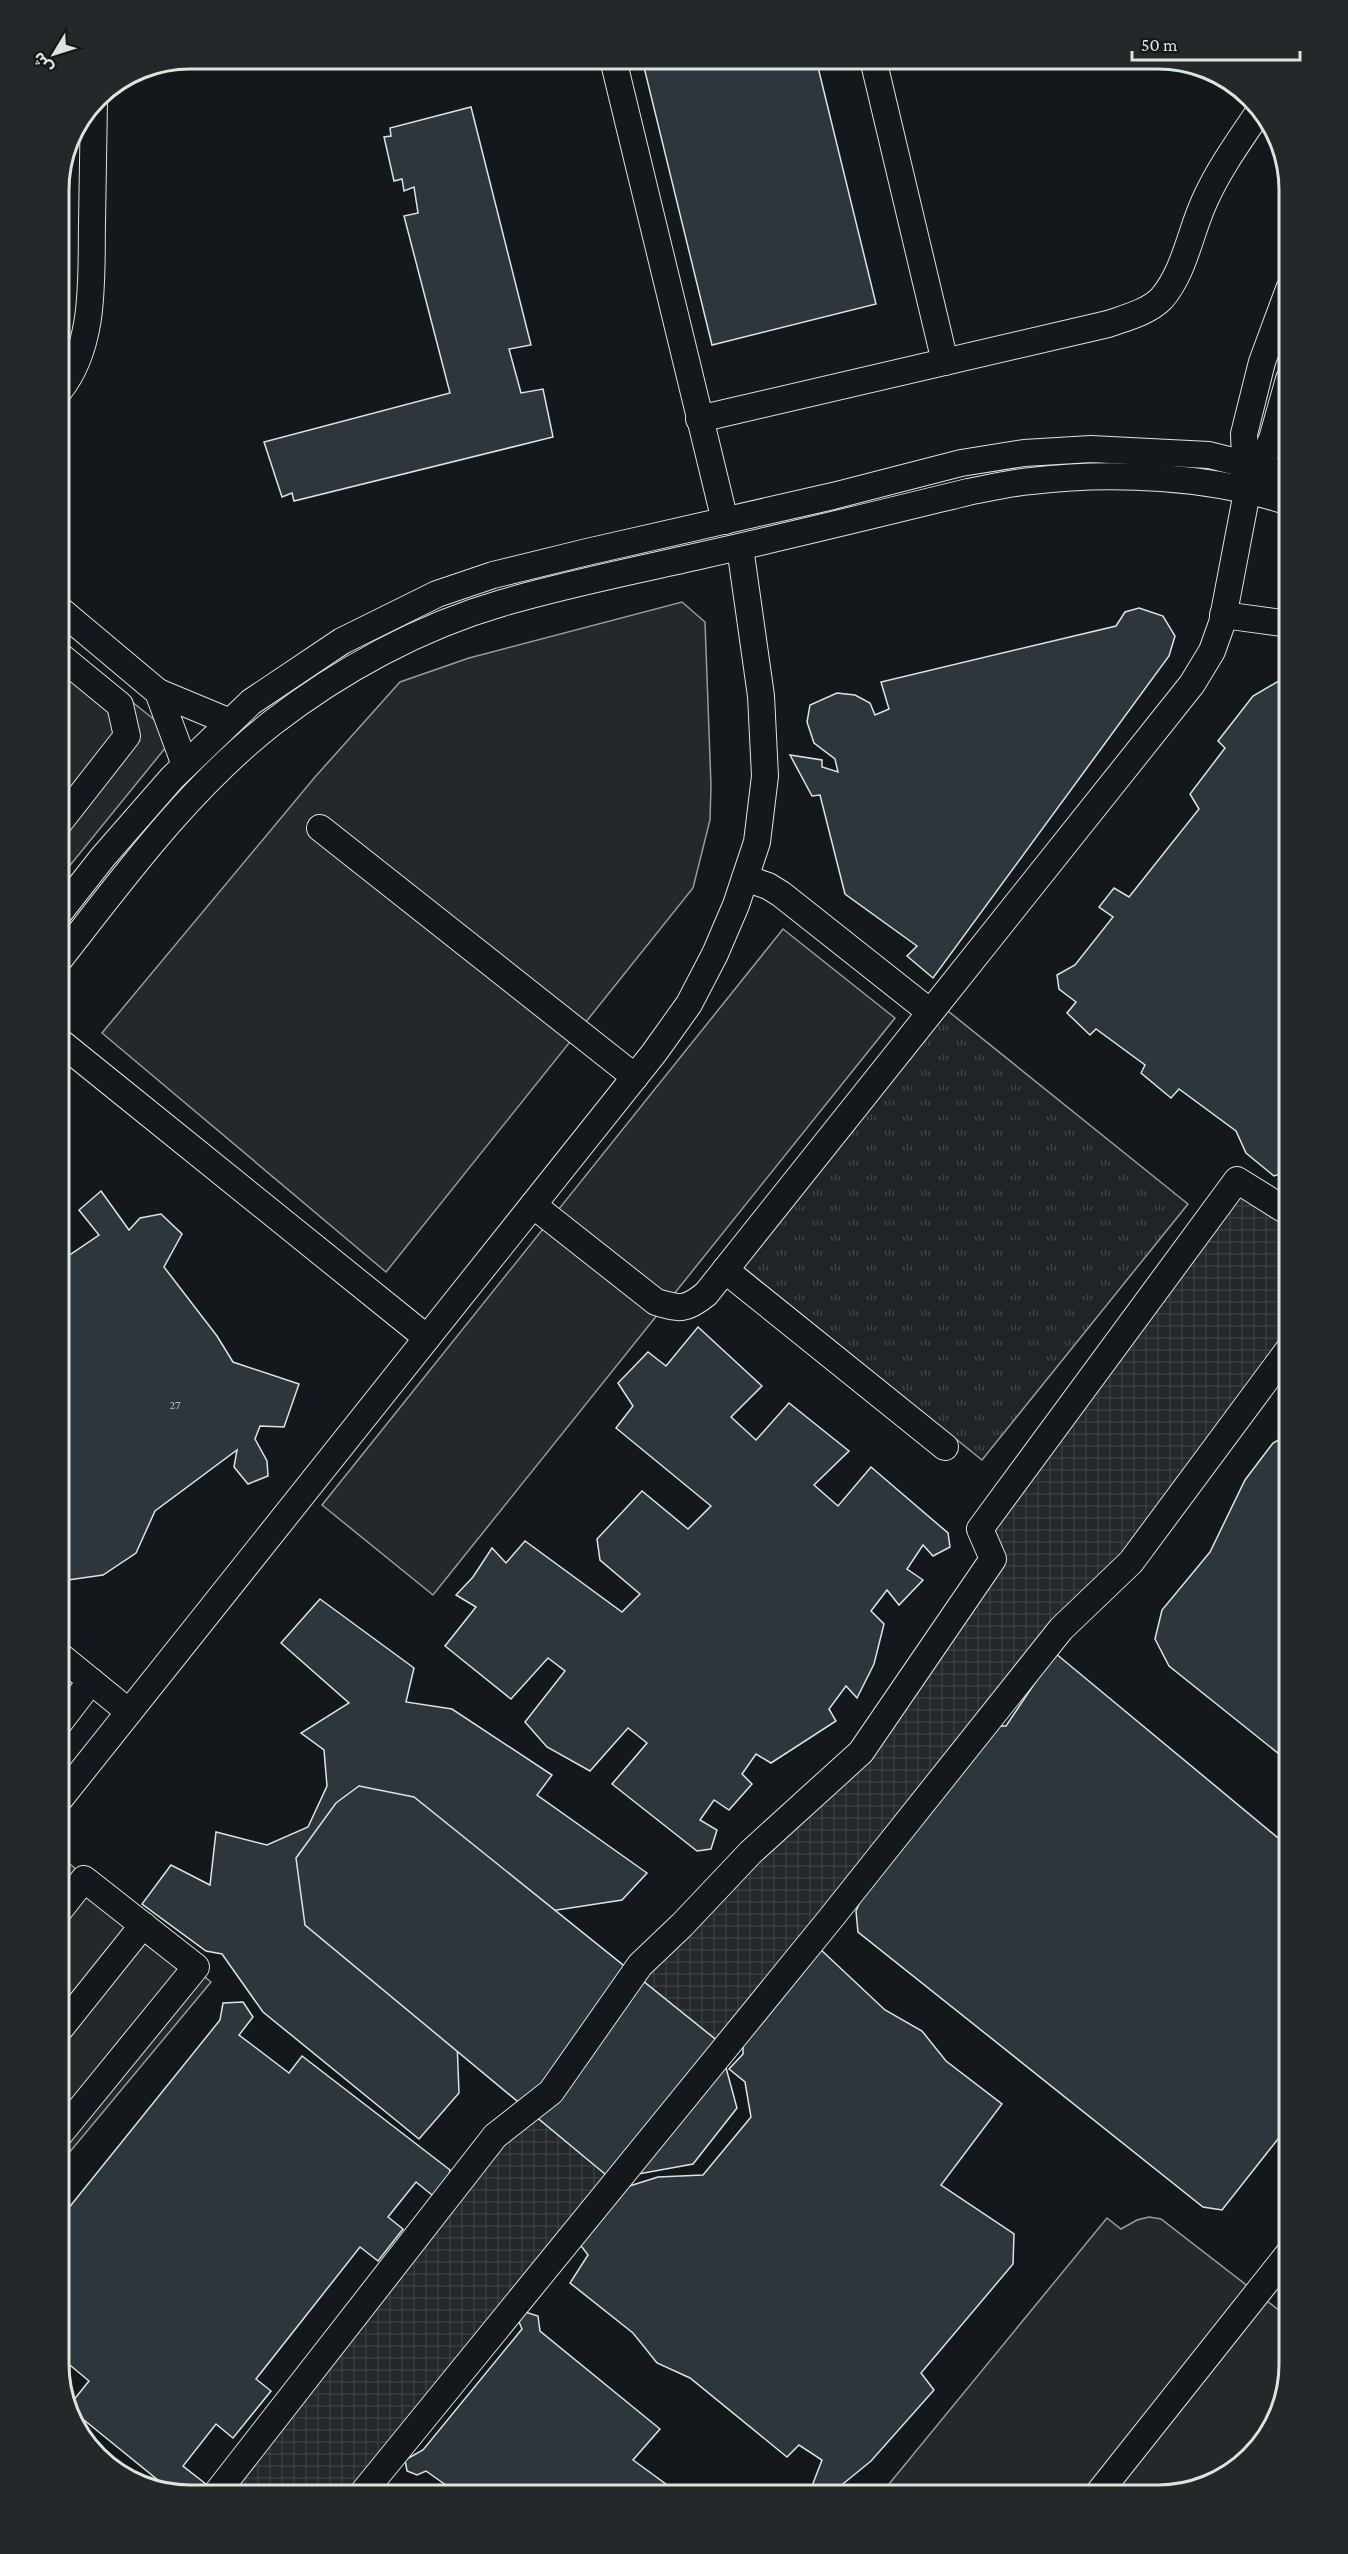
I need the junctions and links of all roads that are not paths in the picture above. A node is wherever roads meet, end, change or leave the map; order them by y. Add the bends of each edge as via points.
1 (615, 69) edge
2 (875, 69) edge
3 (94, 116) edge
4 (1255, 117) edge
5 (1279, 318) edge
6 (945, 362) junction
7 (69, 379) edge
8 (1279, 416) edge
9 (699, 420) junction
10 (1252, 466) junction
11 (1279, 472) edge
12 (1247, 492) junction
13 (1279, 499) edge
14 (725, 521) junction
15 (740, 547) junction
16 (1223, 615) junction
17 (69, 617) edge
18 (1279, 623) edge
19 (69, 663) edge
20 (158, 692) junction
21 (230, 722) junction
22 (185, 765) junction
23 (69, 811) edge
24 (320, 828) dead end
25 (745, 878) junction
26 (69, 901) edge
27 (69, 947) edge
28 (930, 1012) junction
29 (69, 1049) edge
30 (635, 1077) junction
31 (533, 1204) junction
32 (1279, 1206) edge
33 (724, 1270) junction
34 (427, 1338) junction
35 (1279, 1364) edge
36 (945, 1447) dead end
37 (69, 1663) edge
38 (91, 1681) junction
39 (69, 1710) edge
40 (129, 1712) junction
41 (69, 1786) edge
42 (69, 1897) edge
43 (143, 1925) junction
44 (69, 2017) edge
45 (69, 2122) edge
46 (1279, 2267) edge
47 (223, 2485) edge
48 (369, 2485) edge
49 (1106, 2485) edge

1 - 9 street
2 - 6 street
3 - 7 street via 90,301 82,347
4 - 6 street via 1204,201 1172,285 1160,300 1108,324
5 - 10 street via 1262,362 1244,434
6 - 9 street
8 - 10 street via 1272,439
9 - 14 street
10 - 11 street
10 - 12 street
10 - 14 street via 1209,455 1153,451 1024,453 961,463
12 - 13 street
12 - 15 street via 1149,478 1088,476 1030,481 968,492
12 - 16 street
14 - 21 street via 503,573 437,594 342,641 251,702
15 - 25 street via 761,696 765,776 757,842
15 - 27 street via 500,604 404,641 311,695 271,724 192,796
16 - 18 street
16 - 28 street via 1212,651 1192,684
17 - 20 street
19 - 23 street via 120,705 127,736
20 - 21 street
20 - 22 street
21 - 22 street
22 - 26 street
24 - 30 street
25 - 28 street via 781,894
25 - 30 street via 715,954 689,1004
28 - 33 street
29 - 34 street
30 - 31 street
31 - 33 street via 656,1302 679,1308 692,1305
31 - 34 street
32 - 47 street via 1236,1180 980,1529 993,1559 861,1752 751,1852 640,1965 551,2092 495,2136
33 - 36 street
34 - 40 street
35 - 48 street via 1131,1562 1061,1629
37 - 38 street
38 - 39 street
38 - 40 street
40 - 41 street
42 - 43 street via 84,1879
43 - 44 street
43 - 45 street via 196,1967
46 - 49 street

